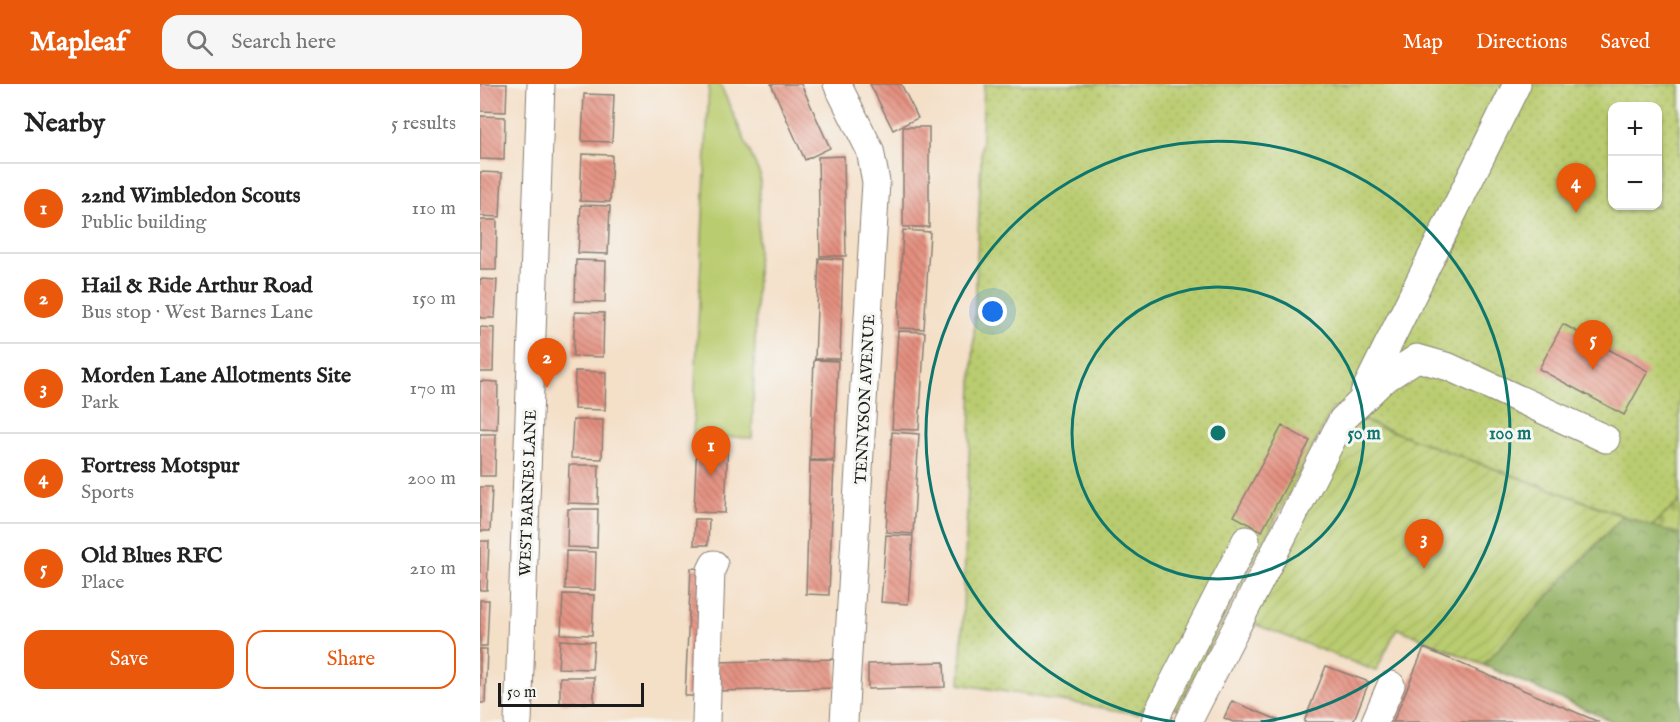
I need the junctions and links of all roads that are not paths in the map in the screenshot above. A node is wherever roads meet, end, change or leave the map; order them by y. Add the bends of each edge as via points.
1 (542, 84) edge
2 (837, 84) edge
3 (1517, 84) edge
4 (1361, 399) junction
5 (1606, 439) dead end
6 (1246, 540) dead end
7 (714, 564) dead end
8 (1391, 685) dead end
9 (518, 722) edge
10 (706, 722) edge
11 (843, 722) edge
12 (1155, 722) edge
13 (1188, 722) edge
14 (1375, 722) edge

1 - 9 street, WEST BARNES LANE
2 - 11 street, TENNYSON AVENUE via 870,150 876,182
3 - 4 street
4 - 5 street via 1418,358 1449,367
4 - 13 street via 1342,420
6 - 12 street
7 - 10 street
8 - 14 street

